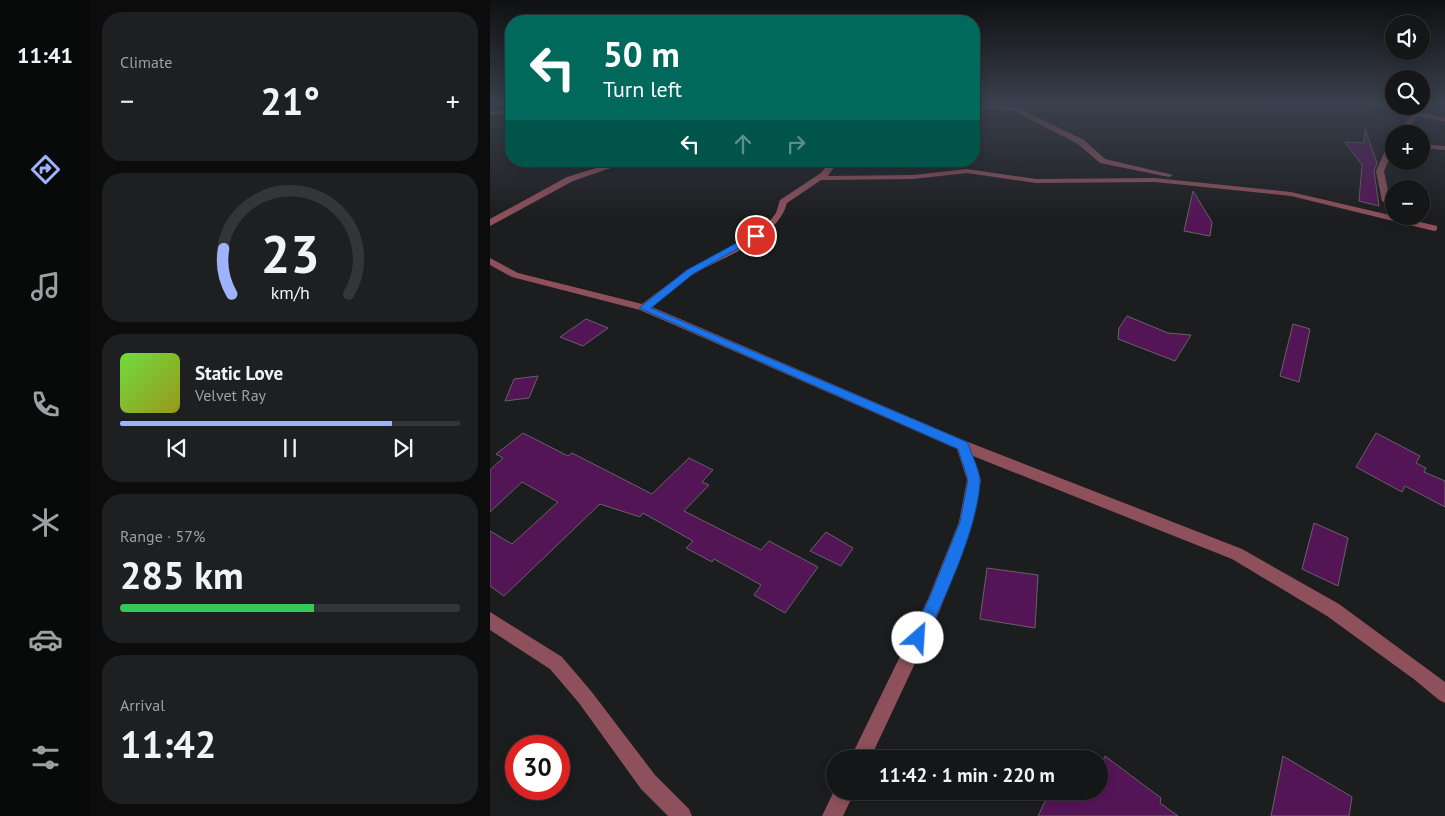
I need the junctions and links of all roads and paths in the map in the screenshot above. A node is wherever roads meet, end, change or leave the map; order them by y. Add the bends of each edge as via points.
1 (1081, 142) edge
2 (1430, 147) edge
3 (1445, 148) edge
4 (1385, 160) edge
5 (608, 167) edge
6 (829, 167) edge
7 (819, 178) junction
8 (1185, 183) junction
9 (1385, 196) edge
10 (490, 223) edge
11 (1428, 225) edge
12 (1434, 228) junction
13 (1445, 232) edge
14 (492, 265) edge
15 (644, 308) junction
16 (963, 446) junction
17 (490, 620) edge
18 (1445, 694) edge
19 (864, 750) edge
20 (840, 800) edge
21 (682, 816) edge
22 (832, 816) edge

1 - 8 street via 1103,161 1162,173
2 - 3 street
4 - 9 street via 1380,171
5 - 10 street via 570,179
6 - 7 street
7 - 8 street via 913,177 967,171 1036,180 1132,179
7 - 15 street via 784,202 772,224 733,250 690,272
8 - 12 street via 1291,194
11 - 12 street
12 - 13 street
14 - 15 street via 515,275
15 - 16 street
16 - 18 street via 1237,554 1334,610
16 - 19 street via 974,480 966,522 934,604
17 - 21 street via 556,663 648,782
20 - 22 street

